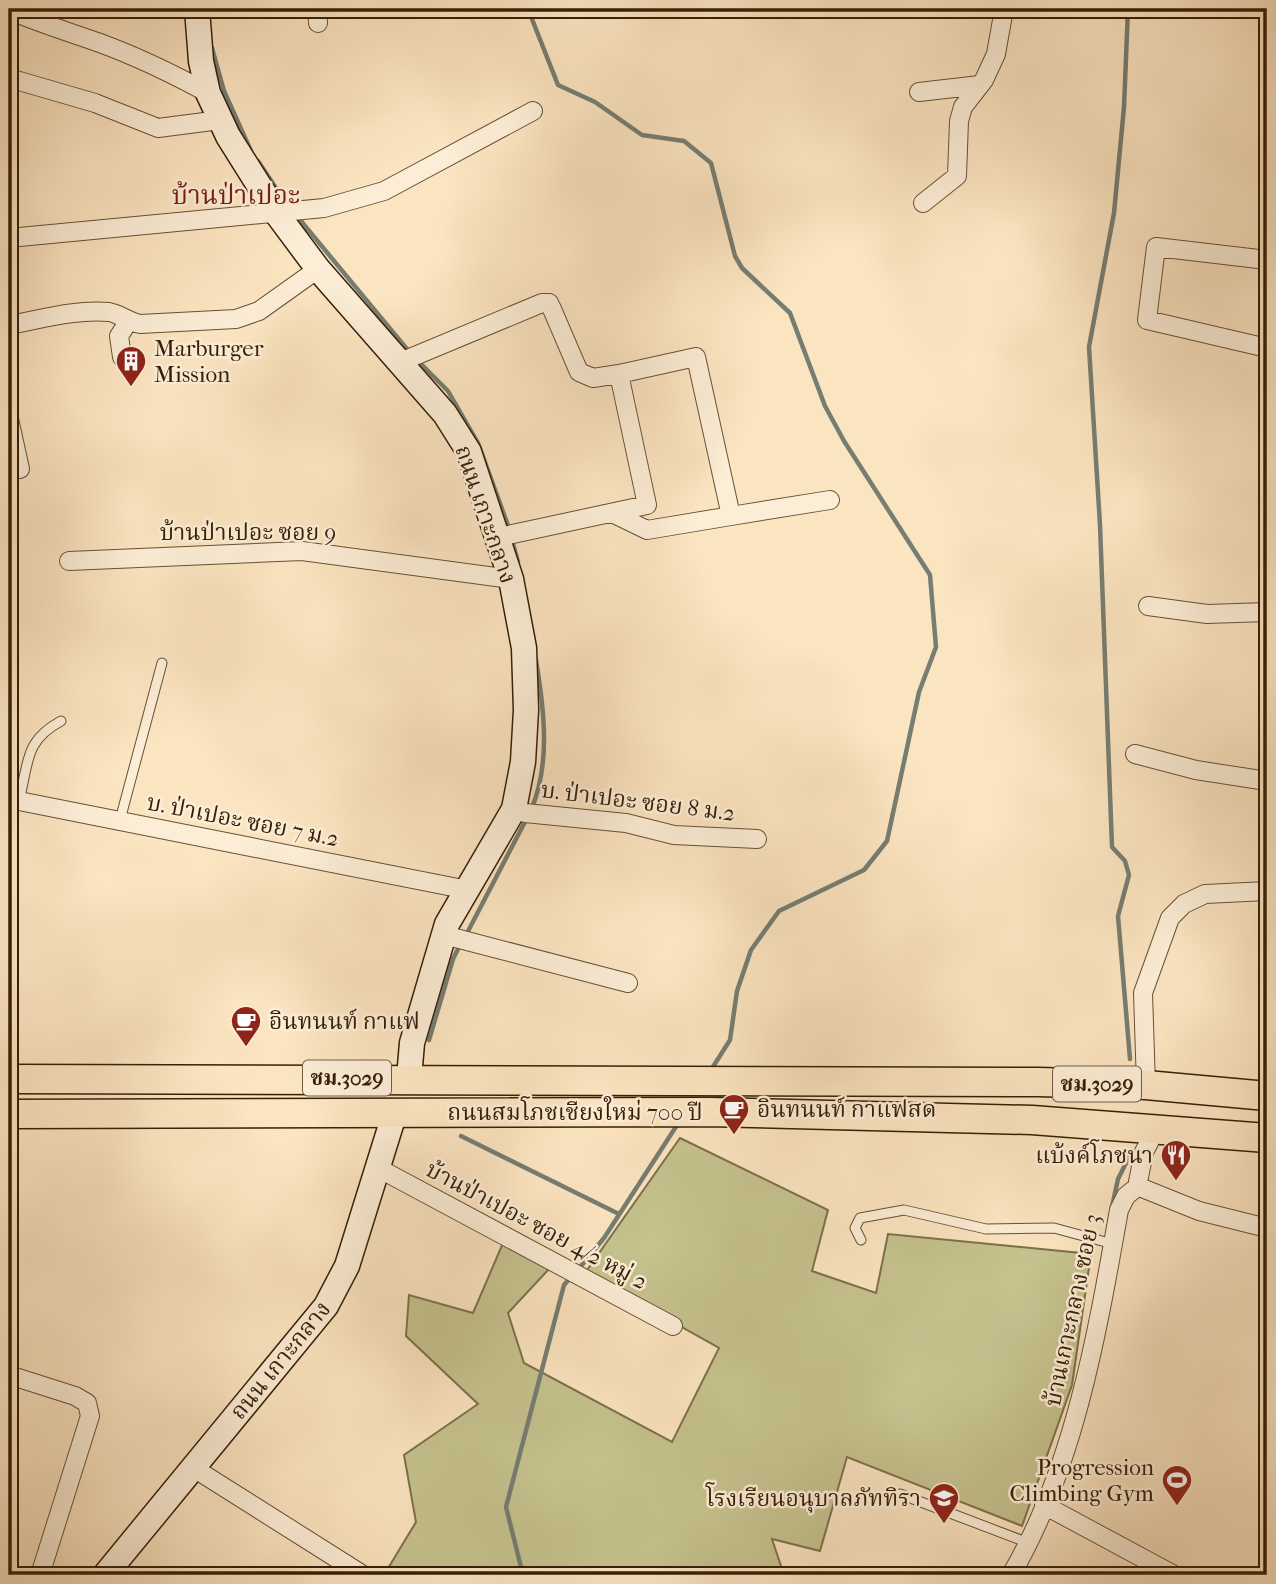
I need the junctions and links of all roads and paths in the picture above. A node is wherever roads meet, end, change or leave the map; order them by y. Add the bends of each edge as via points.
1 (9, 9) edge
2 (197, 9) edge
3 (1004, 9) edge
4 (9, 78) edge
5 (980, 85) junction
6 (919, 92) dead end
7 (208, 93) junction
8 (533, 111) dead end
9 (219, 120) junction
10 (923, 203) dead end
11 (289, 213) junction
12 (9, 238) edge
13 (1267, 260) edge
14 (318, 270) junction
15 (128, 322) junction
16 (9, 325) edge
17 (1267, 348) edge
18 (122, 357) dead end
19 (409, 358) junction
20 (619, 374) junction
21 (9, 419) edge
22 (20, 469) dead end
23 (830, 500) dead end
24 (612, 513) junction
25 (731, 516) junction
26 (507, 535) junction
27 (69, 561) dead end
28 (511, 579) junction
29 (1148, 606) dead end
30 (1267, 612) edge
31 (162, 663) dead end
32 (61, 721) dead end
33 (1135, 754) dead end
34 (1267, 781) edge
35 (14, 800) edge
36 (524, 812) junction
37 (120, 820) junction
38 (757, 839) dead end
39 (468, 890) junction
40 (1267, 891) edge
41 (444, 935) junction
42 (628, 983) dead end
43 (409, 1077) junction
44 (9, 1079) edge
45 (1267, 1083) edge
46 (1146, 1085) junction
47 (1201, 1090) junction
48 (1267, 1096) edge
49 (395, 1112) junction
50 (9, 1114) edge
51 (1156, 1129) junction
52 (1201, 1133) junction
53 (1267, 1138) edge
54 (1267, 1147) edge
55 (378, 1168) junction
56 (1136, 1187) junction
57 (1267, 1228) edge
58 (861, 1240) dead end
59 (1113, 1244) junction
60 (673, 1326) dead end
61 (9, 1375) edge
62 (192, 1467) junction
63 (900, 1494) dead end
64 (1044, 1506) junction
65 (1027, 1542) junction
66 (40, 1575) edge
67 (105, 1575) edge
68 (363, 1575) edge
69 (1011, 1575) edge
70 (1174, 1575) edge

1 - 7 street via 50,29 157,66
2 - 7 street, ถนน เกาะกลาง
3 - 5 street via 996,54
4 - 9 street via 95,103 158,128
5 - 6 street
5 - 10 street via 963,107 959,121 957,176
7 - 9 street, ถนน เกาะกลาง
8 - 11 street via 384,191
9 - 11 street, ถนน เกาะกลาง
11 - 12 street
11 - 14 street, ถนน เกาะกลาง
13 - 17 street via 1156,247 1147,320
14 - 15 street via 259,311 236,319
14 - 19 street, ถนน เกาะกลาง
15 - 16 street via 113,313 85,311
15 - 18 street via 119,336
19 - 20 street via 549,303 579,372 593,378
19 - 26 street, ถนน เกาะกลาง via 469,452
20 - 24 street via 648,505
20 - 25 street via 696,357
21 - 22 street
23 - 25 street
24 - 25 street via 647,530
24 - 26 street
26 - 28 street, ถนน เกาะกลาง
27 - 28 street, บ้านป่าเปอะ ซอย 9 via 302,551
28 - 36 street, ถนน เกาะกลาง via 524,648
29 - 30 street via 1207,614
31 - 37 lane
32 - 35 lane via 34,741
33 - 34 street
35 - 37 street, บ. ป่าเปอะ ซอย 7 ม.2
36 - 38 street, บ. ป่าเปอะ ซอย 8 ม.2 via 626,823 674,835
36 - 39 street, ถนน เกาะกลาง
37 - 39 street, บ. ป่าเปอะ ซอย 7 ม.2
39 - 41 street, ถนน เกาะกลาง
40 - 46 street via 1205,894 1184,904 1170,918 1143,993
41 - 42 street
41 - 43 street, ถนน เกาะกลาง via 412,1043
43 - 44 main road, ถนนสมโภชเชียงใหม่ 700 ปี / ชม.3029
43 - 46 main road, ถนนสมโภชเชียงใหม่ 700 ปี / ชม.3029
45 - 47 main road
46 - 47 main road, ถนนสมโภชเชียงใหม่ 700 ปี / ชม.3029
47 - 48 main road, ถนนสมโภชเชียงใหม่ 700 ปี / ชม.3029
49 - 50 main road, ถนนสมโภชเชียงใหม่ 700 ปี / ชม.3029
49 - 51 main road, ถนนสมโภชเชียงใหม่ 700 ปี / ชม.3029 via 669,1111 1032,1120
49 - 55 street, ถนน เกาะกลาง
51 - 52 main road, ถนนสมโภชเชียงใหม่ 700 ปี / ชม.3029
51 - 56 street, บ้านเกาะกลาง ซอย 3 via 1144,1152
52 - 53 main road, ถนนสมโภชเชียงใหม่ 700 ปี / ชม.3029
52 - 54 main road
55 - 60 street, บ้านป่าเปอะ ซอย 4/2 หมู่ 2
55 - 62 street, ถนน เกาะกลาง via 347,1266 326,1306
56 - 57 street via 1199,1211
56 - 59 street, บ้านเกาะกลาง ซอย 3 via 1119,1210
58 - 59 lane via 855,1228 860,1218 904,1210 986,1229 1054,1228
59 - 64 street, บ้านเกาะกลาง ซอย 3 via 1090,1364
61 - 66 street via 75,1396 87,1403 90,1416
62 - 67 street, ถนน เกาะกลาง
62 - 68 street
63 - 65 lane
64 - 65 street, บ้านเกาะกลาง ซอย 3
64 - 70 street
65 - 69 street, บ้านเกาะกลาง ซอย 3

